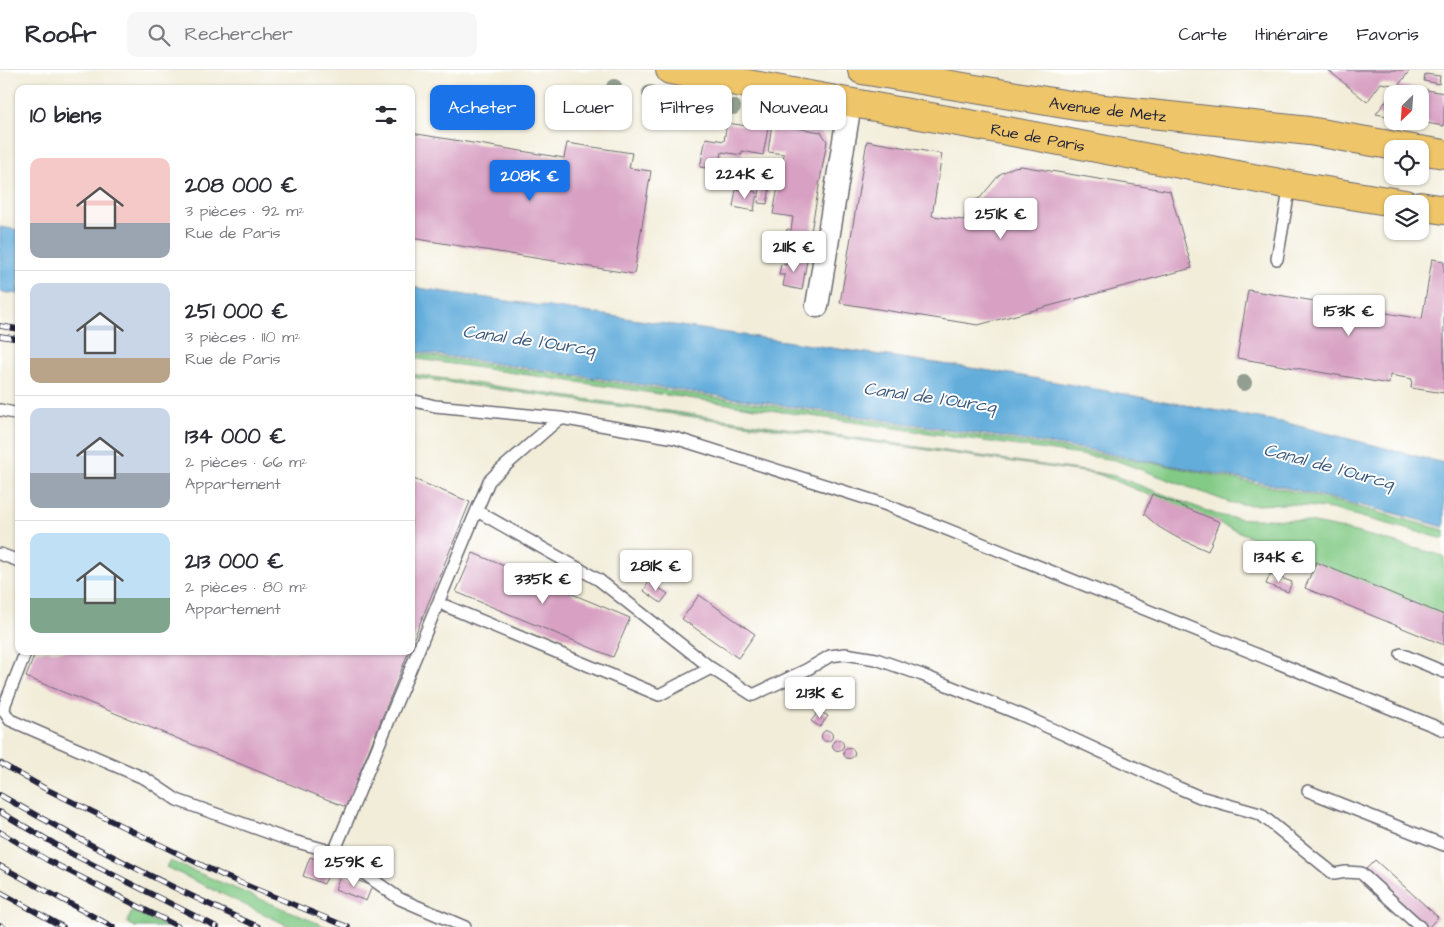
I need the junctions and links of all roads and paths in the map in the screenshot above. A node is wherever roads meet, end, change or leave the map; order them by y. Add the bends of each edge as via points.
1 (670, 70) edge
2 (862, 70) edge
3 (850, 104) junction
4 (1384, 144) edge
5 (1429, 152) edge
6 (1444, 154) edge
7 (1290, 185) junction
8 (1384, 201) edge
9 (1429, 208) edge
10 (1444, 210) edge
11 (1277, 260) dead end
12 (817, 306) dead end
13 (415, 401) edge
14 (0, 410) edge
15 (15, 413) edge
16 (560, 418) junction
17 (477, 511) junction
18 (0, 554) edge
19 (15, 560) edge
20 (446, 606) dead end
21 (1401, 654) dead end
22 (24, 655) edge
23 (711, 668) junction
24 (1444, 672) edge
25 (1444, 730) edge
26 (1308, 790) dead end
27 (1444, 845) edge
28 (334, 852) junction
29 (465, 927) edge
30 (1420, 927) edge

1 - 3 main road, Rue de Paris
2 - 4 main road, Avenue de Metz via 1076,106 1309,131
3 - 7 main road, Rue de Paris
3 - 12 street
5 - 6 main road
7 - 8 main road, Rue de Paris
7 - 11 lane
9 - 10 main road
13 - 16 lane via 435,406
14 - 15 lane
16 - 17 lane via 494,475
16 - 25 lane via 675,438 884,504
17 - 23 lane via 599,580
17 - 28 lane
18 - 19 lane
20 - 23 lane via 659,695
21 - 24 lane
22 - 28 lane via 5,704 4,711 10,720 146,779 177,800 286,839
23 - 30 lane via 752,695 830,656 845,654 876,659 922,674 1024,716 1200,797 1260,814 1334,874 1361,873
26 - 27 lane
28 - 29 lane via 400,899

